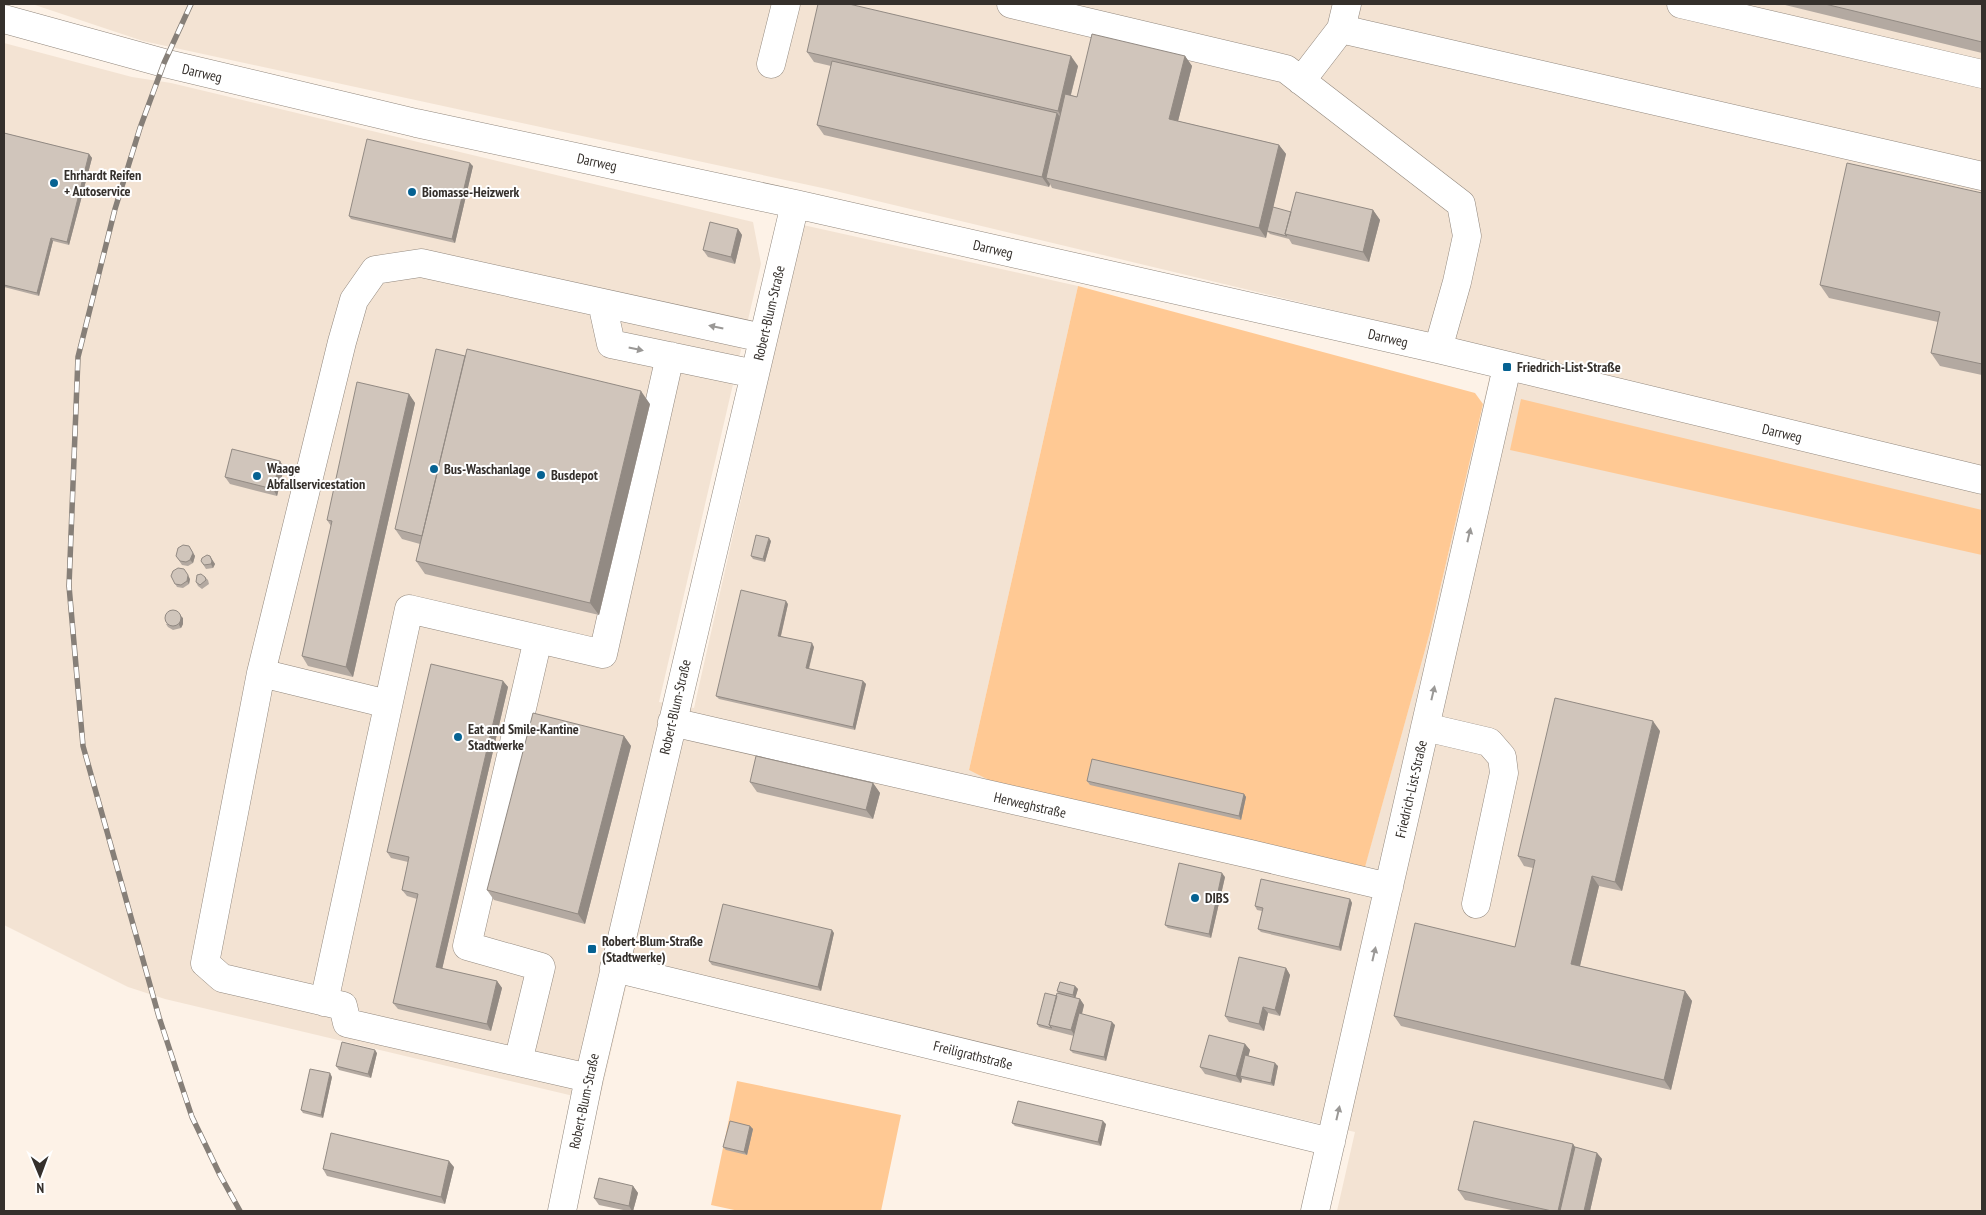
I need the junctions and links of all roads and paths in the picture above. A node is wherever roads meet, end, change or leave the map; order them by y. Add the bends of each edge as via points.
1 (786, 4) edge
2 (1011, 4) edge
3 (1681, 4) edge
4 (1344, 16) edge
5 (4, 18) edge
6 (770, 64) dead end
7 (1982, 74) edge
8 (1301, 80) junction
9 (1982, 176) edge
10 (794, 204) junction
11 (602, 303) junction
12 (763, 338) junction
13 (1438, 349) junction
14 (670, 356) junction
15 (1507, 367) junction
16 (755, 374) junction
17 (1982, 480) edge
18 (538, 639) junction
19 (261, 673) junction
20 (388, 704) junction
21 (672, 722) junction
22 (1425, 727) junction
23 (1389, 887) junction
24 (1476, 904) dead end
25 (614, 968) junction
26 (324, 1002) junction
27 (518, 1062) junction
28 (588, 1078) junction
29 (1331, 1142) junction
30 (562, 1211) edge
31 (1316, 1211) edge

1 - 6 street
2 - 8 street via 1286,69
3 - 7 street
4 - 8 street
4 - 9 street
5 - 10 street, Darrweg via 164,63 406,121
8 - 13 street via 1461,204 1467,236
10 - 12 street, Robert-Blum-Straße
10 - 13 street, Darrweg
12 -> 11 street
11 -> 14 street via 612,344
11 - 19 street via 421,263 375,270 354,300
12 - 16 street, Robert-Blum-Straße
13 - 15 street, Darrweg
14 - 16 street
14 - 18 street via 603,654
15 - 17 street, Darrweg
22 -> 15 street, Friedrich-List-Straße
16 - 21 street, Robert-Blum-Straße
18 - 20 street via 409,609
18 - 27 street via 467,946 541,967
19 - 20 street
19 - 26 street via 205,963 222,978
20 - 26 street
21 - 23 street, Herweghstraße
21 - 25 street, Robert-Blum-Straße
22 - 23 street, Friedrich-List-Straße
22 - 24 street via 1489,742 1502,757 1504,772
29 -> 23 street, Friedrich-List-Straße
25 - 28 street, Robert-Blum-Straße
25 - 29 street, Freiligrathstraße
26 - 27 street via 343,1006 347,1023
27 - 28 street
28 - 30 street, Robert-Blum-Straße
29 - 31 street, Friedrich-List-Straße

